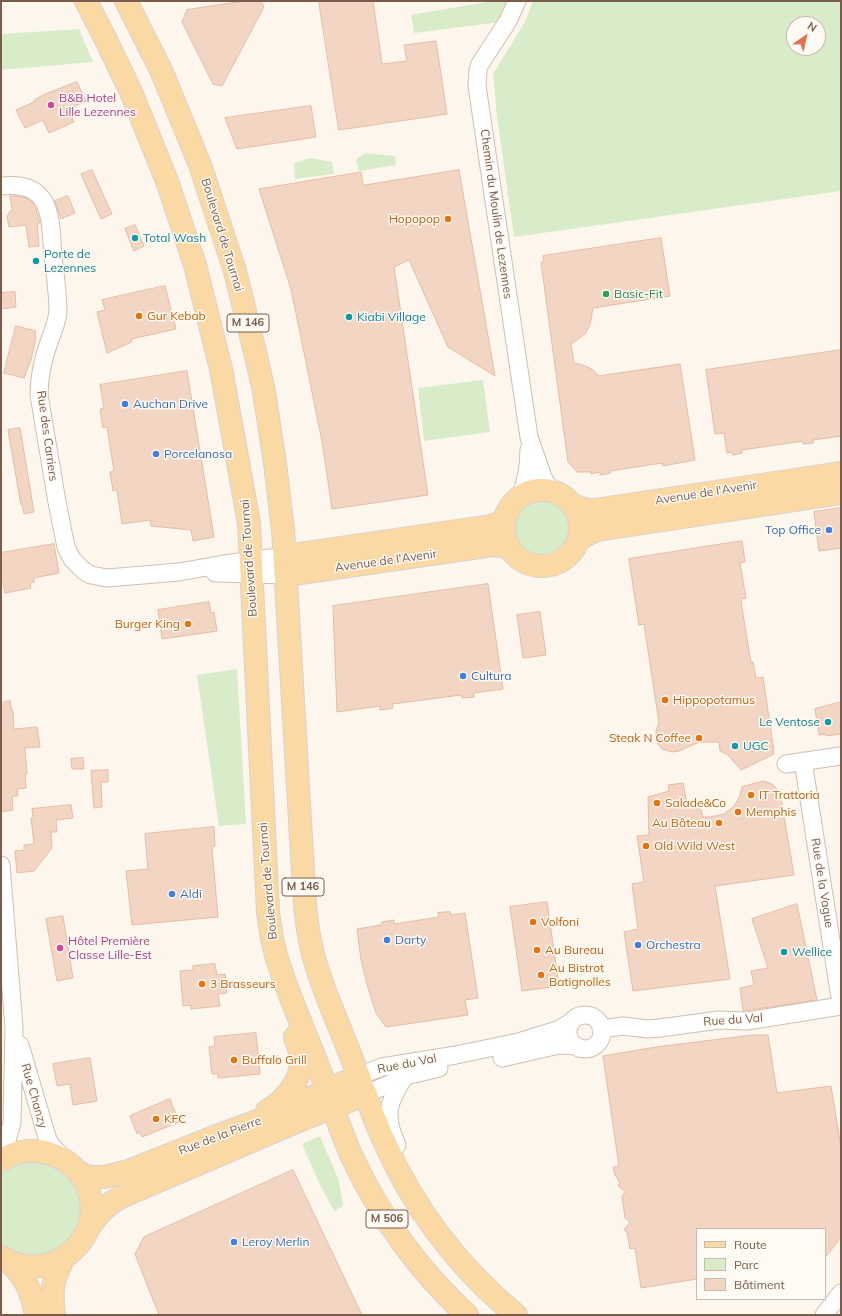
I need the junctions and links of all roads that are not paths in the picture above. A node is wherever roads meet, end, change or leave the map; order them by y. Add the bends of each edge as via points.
1 (86, 1) edge
2 (126, 1) edge
3 (516, 1) edge
4 (1, 186) edge
5 (529, 437) junction
6 (841, 473) edge
7 (841, 493) edge
8 (519, 499) junction
9 (564, 499) junction
10 (506, 518) junction
11 (578, 540) junction
12 (509, 547) junction
13 (286, 566) junction
14 (251, 568) junction
15 (841, 756) edge
16 (803, 761) junction
17 (786, 764) dead end
18 (1, 865) edge
19 (272, 939) junction
20 (841, 1005) edge
21 (571, 1022) junction
22 (14, 1026) junction
23 (601, 1029) junction
24 (577, 1046) junction
25 (404, 1078) junction
26 (362, 1085) junction
27 (329, 1099) junction
28 (222, 1134) junction
29 (1, 1154) edge
30 (1, 1160) edge
31 (71, 1166) junction
32 (88, 1229) junction
33 (446, 1244) junction
34 (64, 1258) junction
35 (5, 1259) edge
36 (841, 1293) edge
37 (841, 1303) edge
38 (36, 1315) edge
39 (54, 1315) edge
40 (467, 1315) edge
41 (516, 1315) edge
42 (824, 1315) edge
43 (832, 1315) edge

1 - 14 main road, Boulevard de Tournai / M 146 via 147,130 195,265 225,389 247,513
2 - 13 main road, Boulevard de Tournai / M 146 via 161,70 185,126 203,172 235,271 264,392 275,463
3 - 5 street, Chemin du Moulin de Lezennes via 508,21 483,57 477,77
4 - 14 street, Rue des Carriers via 22,186 34,192 43,201 50,217 58,320 43,362 39,395 57,502 69,553 84,571 107,578 179,572 224,564
5 - 8 street, Chemin du Moulin de Lezennes via 527,476
5 - 9 street, Chemin du Moulin de Lezennes via 546,483
6 - 9 main road, Avenue de l'Avenir via 595,510 587,510
7 - 11 main road, Avenue de l'Avenir via 596,530
8 - 9 main road via 526,494 545,491
8 - 10 main road via 511,507
9 - 11 main road via 576,512 580,522
10 - 12 main road via 505,532
10 - 13 main road, Avenue de l'Avenir via 491,526
11 - 12 main road via 566,558 547,566 526,562
12 - 13 main road, Avenue de l'Avenir via 493,545
13 - 14 street, Rue des Carriers
13 - 26 main road, Boulevard de Tournai / M 146 via 306,918 318,969
14 - 19 main road, Boulevard de Tournai / M 146 via 268,916
15 - 16 street
16 - 17 street
16 - 20 street, Rue de la Vague
18 - 22 street, Rue Chanzy
19 - 27 main road, Boulevard de Tournai / M 146 via 280,968
19 - 28 main road, M 146 via 278,988 300,1051 300,1070 291,1089 276,1105
20 - 23 street, Rue du Val via 747,1021 719,1020 648,1029 623,1026
21 - 23 street via 580,1016 589,1016 597,1020
21 - 24 street via 568,1028 569,1038
21 - 26 street, Rue du Val via 560,1029 518,1042 382,1067
22 - 29 street, Rue Chanzy via 12,1123
22 - 31 street, Rue Chanzy via 46,1137
23 - 24 street via 601,1036 591,1047
24 - 25 street, Rue du Val via 553,1046 427,1071
25 - 26 street, Rue du Val
25 - 33 street, M 506 via 395,1092 390,1107 390,1132
26 - 27 main road, Rue de la Pierre / M 146
26 - 33 main road, Boulevard de Tournai / M 506 via 383,1140 401,1177
27 - 28 main road, Rue de la Pierre / M 146
27 - 32 main road, Rue de la Pierre / M 146 via 121,1197 104,1208
27 - 40 main road, Boulevard de Tournai / M 506 via 353,1160 382,1212 427,1274
28 - 31 main road, Rue de la Pierre / M 146 via 129,1171 104,1177 85,1176
30 - 31 main road, Rue de la Pierre via 32,1151 49,1153
31 - 32 main road via 86,1186 91,1202
32 - 34 main road, Rue de la Pierre via 77,1247
33 - 41 main road, Boulevard de Tournai / M 506 via 479,1281
34 - 35 main road via 37,1267
34 - 39 main road via 52,1290
35 - 38 main road via 19,1271 27,1284
36 - 42 street
37 - 43 street

